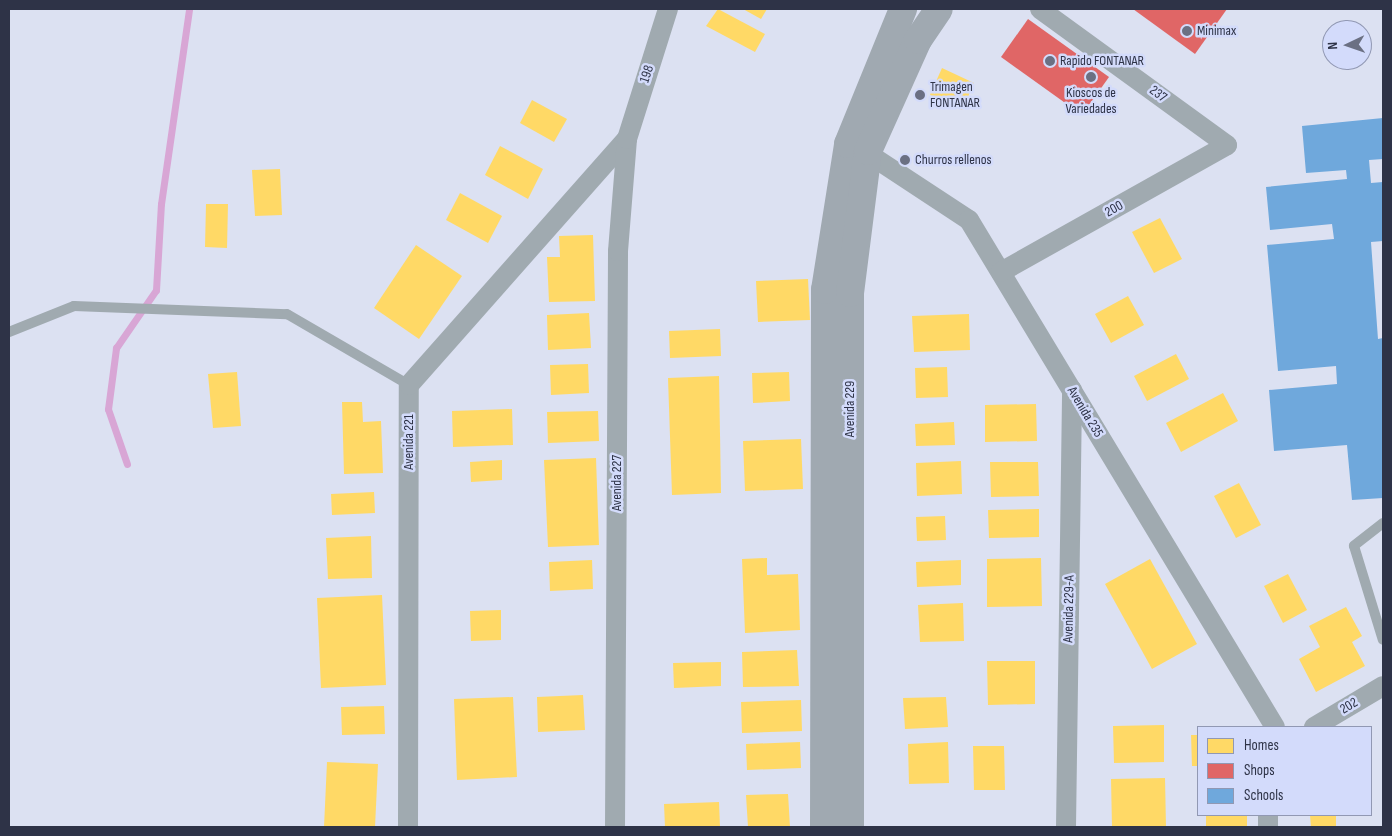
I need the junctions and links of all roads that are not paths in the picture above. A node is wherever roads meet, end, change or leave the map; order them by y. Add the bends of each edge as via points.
1 (668, 9) edge
2 (903, 9) edge
3 (939, 9) edge
4 (1040, 9) edge
5 (626, 139) junction
6 (1227, 145) joint
7 (858, 147) junction
8 (1001, 272) junction
9 (9, 332) edge
10 (409, 385) junction
11 (1072, 390) junction
12 (1383, 523) edge
13 (1383, 640) edge
14 (1383, 686) edge
15 (1274, 726) edge
16 (1316, 726) edge
17 (408, 827) edge
18 (615, 827) edge
19 (824, 827) edge
20 (850, 827) edge
21 (1066, 827) edge

1 - 5 street, 198
2 - 7 street, Avenida 229
3 - 7 street, Avenida 229
4 - 6 street, 237
5 - 10 street
5 - 18 street, Avenida 227 via 618,251
6 - 8 street, 200
7 - 8 street, Avenida 235 via 969,220
7 - 19 street, Avenida 229 via 825,290
7 - 20 street, Avenida 229 via 850,293
8 - 11 street, Avenida 235
9 - 10 lane via 74,306 287,314
10 - 17 street, Avenida 221
11 - 15 street, Avenida 235
11 - 21 street, Avenida 229-A
12 - 13 lane via 1354,546
14 - 16 street, 202

